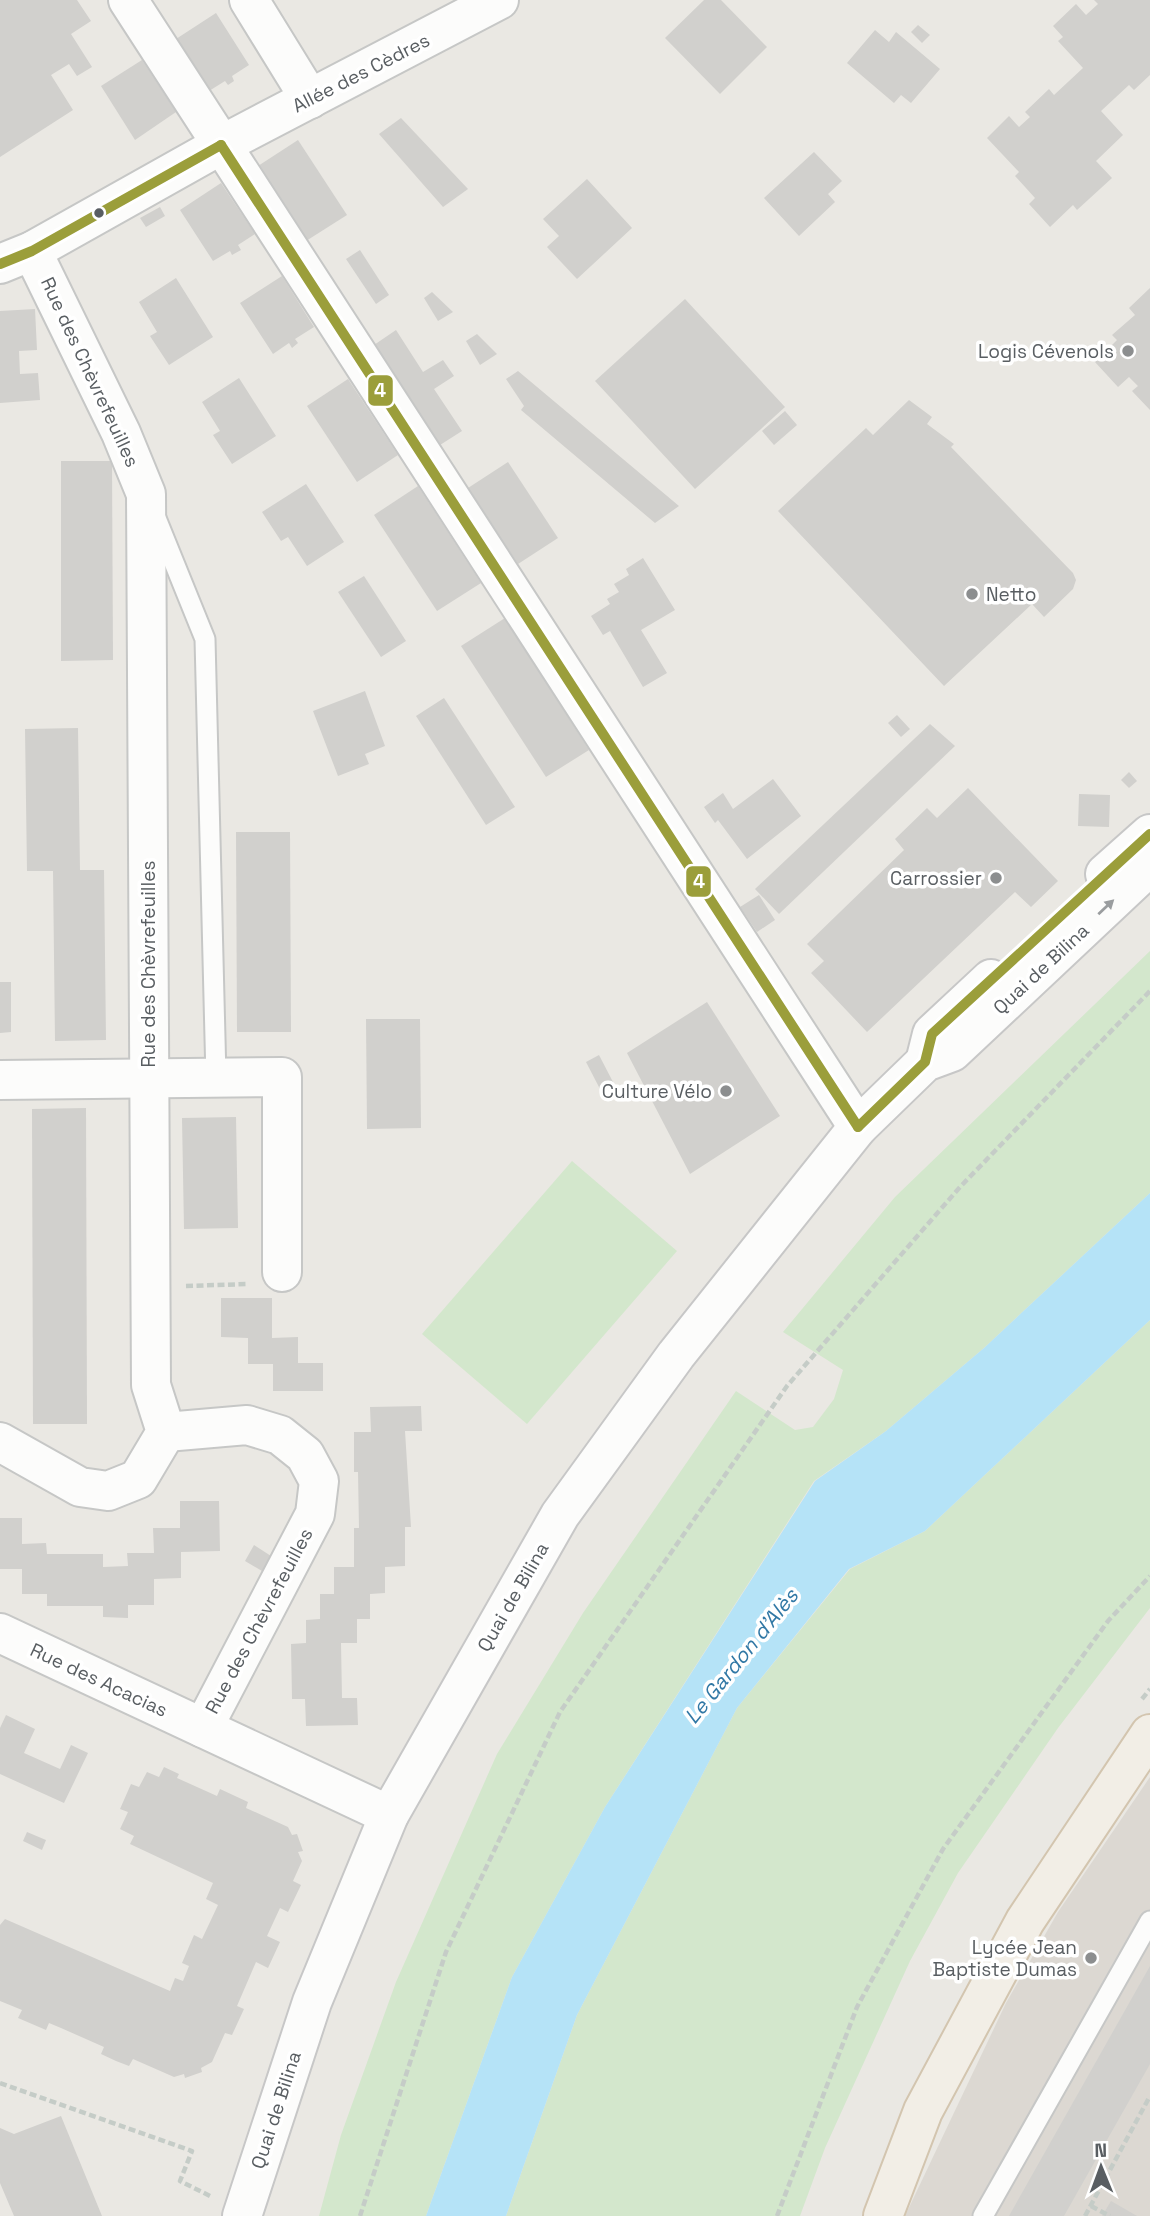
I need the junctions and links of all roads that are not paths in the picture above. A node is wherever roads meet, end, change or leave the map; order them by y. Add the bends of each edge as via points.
1 (128, 0) edge
2 (249, 0) edge
3 (499, 0) edge
4 (310, 99) junction
5 (221, 145) junction
6 (16, 257) edge
7 (146, 494) junction
8 (1150, 834) edge
9 (1150, 866) edge
10 (926, 1062) junction
11 (216, 1078) junction
12 (149, 1079) junction
13 (0, 1080) edge
14 (858, 1127) junction
15 (282, 1272) road end
16 (166, 1432) junction
17 (0, 1442) edge
18 (0, 1633) edge
19 (203, 1728) junction
20 (1150, 1734) edge
21 (389, 1815) junction
22 (1150, 1921) edge
23 (231, 2208) edge
24 (883, 2216) edge
25 (983, 2216) edge

1 - 5 street
2 - 4 street
3 - 4 street, Allée des Cèdres
4 - 5 street, Allée des Cèdres
5 - 6 street, Allée des Cèdres
5 - 14 street
6 - 7 street, Rue des Chèvrefeuilles via 121,433
7 - 11 lane, Rue des Chèvrefeuilles via 205,639
7 - 12 street, Rue des Chèvrefeuilles
8 - 10 street, Quai de Bilina via 932,1034
10 -> 9 street, Quai de Bilina via 952,1052
10 - 14 street, Quai de Bilina
11 - 12 street
11 - 15 street via 282,1077
12 - 13 street
12 - 16 street, Rue des Chèvrefeuilles via 151,1385
14 - 21 street, Quai de Bilina via 676,1355 560,1515
16 - 17 street via 138,1479 108,1491 80,1486
16 - 19 street, Rue des Chèvrefeuilles via 247,1425 280,1436 305,1455 319,1481 315,1514
18 - 19 street, Rue des Acacias
19 - 21 street, Rue des Acacias
20 - 24 main road via 1025,1921 923,2110
21 - 23 street, Quai de Bilina
22 - 25 lane

